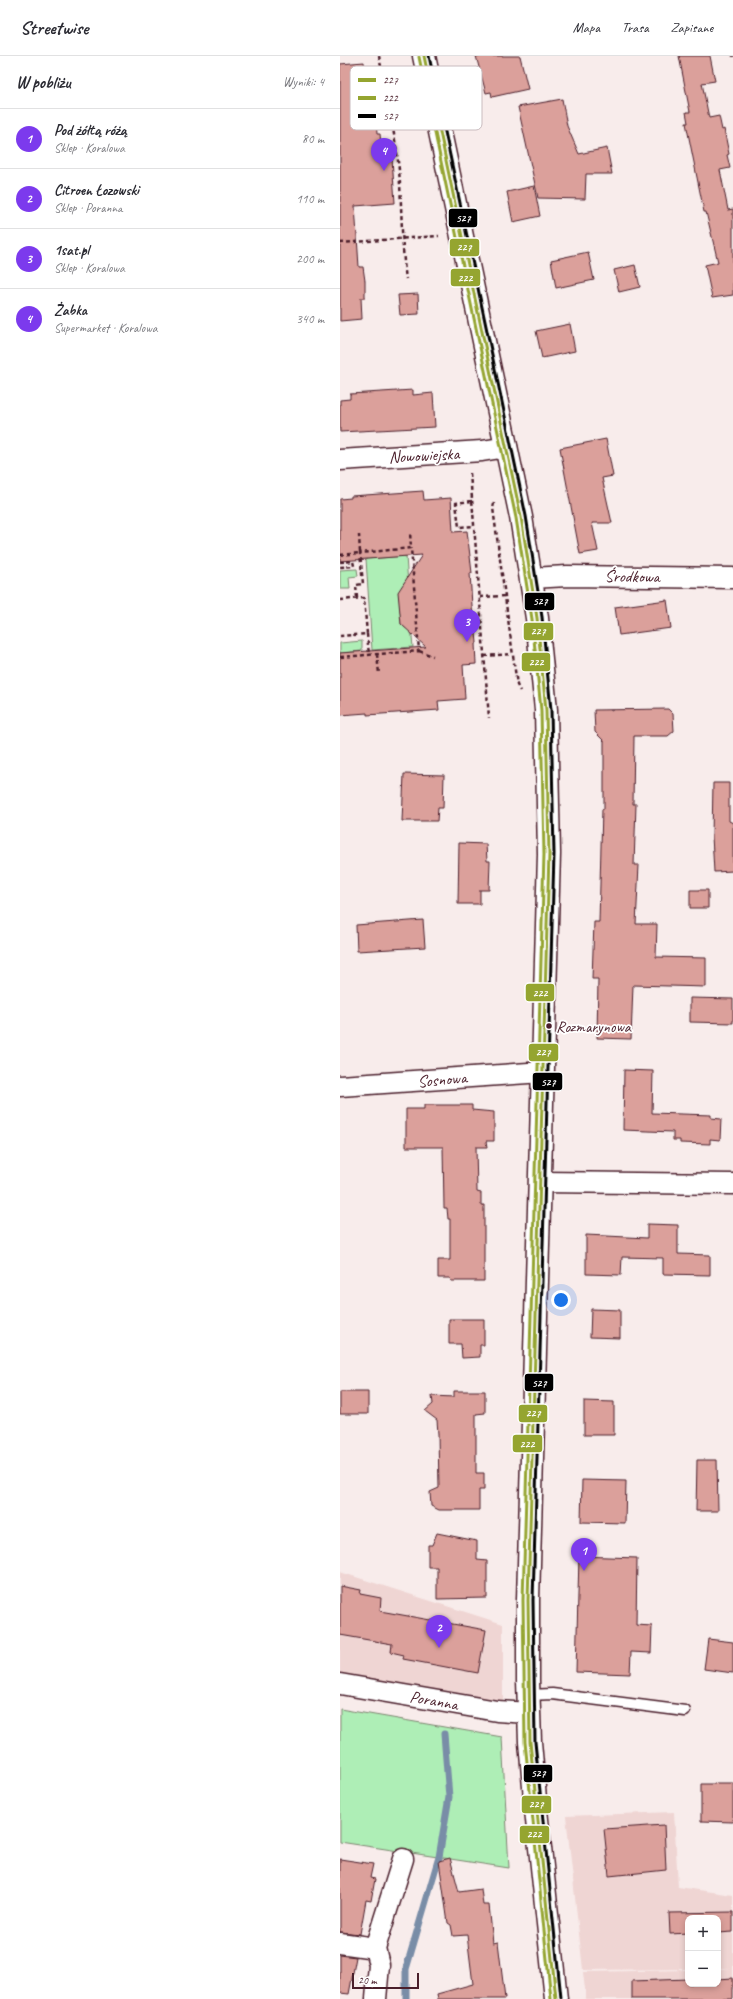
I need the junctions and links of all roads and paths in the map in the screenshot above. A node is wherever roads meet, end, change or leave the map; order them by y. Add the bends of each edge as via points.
1 (379, 56) edge
2 (424, 56) edge
3 (381, 66) edge
4 (426, 66) edge
5 (393, 130) edge
6 (440, 130) edge
7 (442, 236) dead end
8 (401, 238) junction
9 (340, 243) edge
10 (406, 279) dead end
11 (507, 447) junction
12 (340, 460) edge
13 (471, 481) dead end
14 (495, 496) dead end
15 (472, 501) junction
16 (474, 526) junction
17 (410, 532) dead end
18 (359, 535) dead end
19 (411, 548) junction
20 (360, 553) junction
21 (340, 555) edge
22 (340, 562) edge
23 (340, 567) edge
24 (532, 578) junction
25 (733, 578) edge
26 (505, 596) junction
27 (357, 598) junction
28 (480, 598) junction
29 (340, 600) edge
30 (367, 634) junction
31 (340, 636) edge
32 (419, 651) junction
33 (378, 654) junction
34 (512, 654) junction
35 (369, 655) junction
36 (433, 656) dead end
37 (484, 656) junction
38 (340, 657) edge
39 (379, 674) dead end
40 (523, 695) dead end
41 (490, 718) dead end
42 (543, 1072) junction
43 (340, 1086) edge
44 (540, 1182) junction
45 (733, 1184) edge
46 (340, 1684) edge
47 (529, 1704) junction
48 (685, 1711) dead end
49 (403, 1859) dead end
50 (340, 1943) edge
51 (375, 1948) junction
52 (376, 1999) edge
53 (556, 1999) edge

1 - 3 path
2 - 4 street
5 - 8 path via 399,170
6 - 11 street
7 - 8 path
8 - 9 path
8 - 10 path
11 - 12 street, Nowowiejska via 482,451
11 - 24 street
13 - 15 path
14 - 26 path via 493,508
15 - 16 path
15 - 16 path via 456,503 458,527
16 - 28 path
17 - 19 path
18 - 20 path
19 - 20 path
19 - 32 path
20 - 21 path
20 - 27 path via 363,584 356,585
22 - 23 path via 354,561 354,566
24 - 25 street, Środkowa
24 - 42 street via 545,703 549,794
26 - 28 path
26 - 34 path
27 - 29 path
27 - 30 path via 364,598
28 - 37 path
30 - 31 path
30 - 35 path
32 - 33 path
32 - 36 path
33 - 35 path
33 - 39 path
34 - 37 path
34 - 40 path via 517,685
35 - 38 path
37 - 41 path
42 - 43 street, Sosnowa
42 - 44 street
44 - 45 street
44 - 47 street
46 - 47 street, Poranna via 497,1711
47 - 48 lane via 552,1694
47 - 53 street via 536,1810
49 - 51 street
50 - 51 street
51 - 52 street via 379,1965

